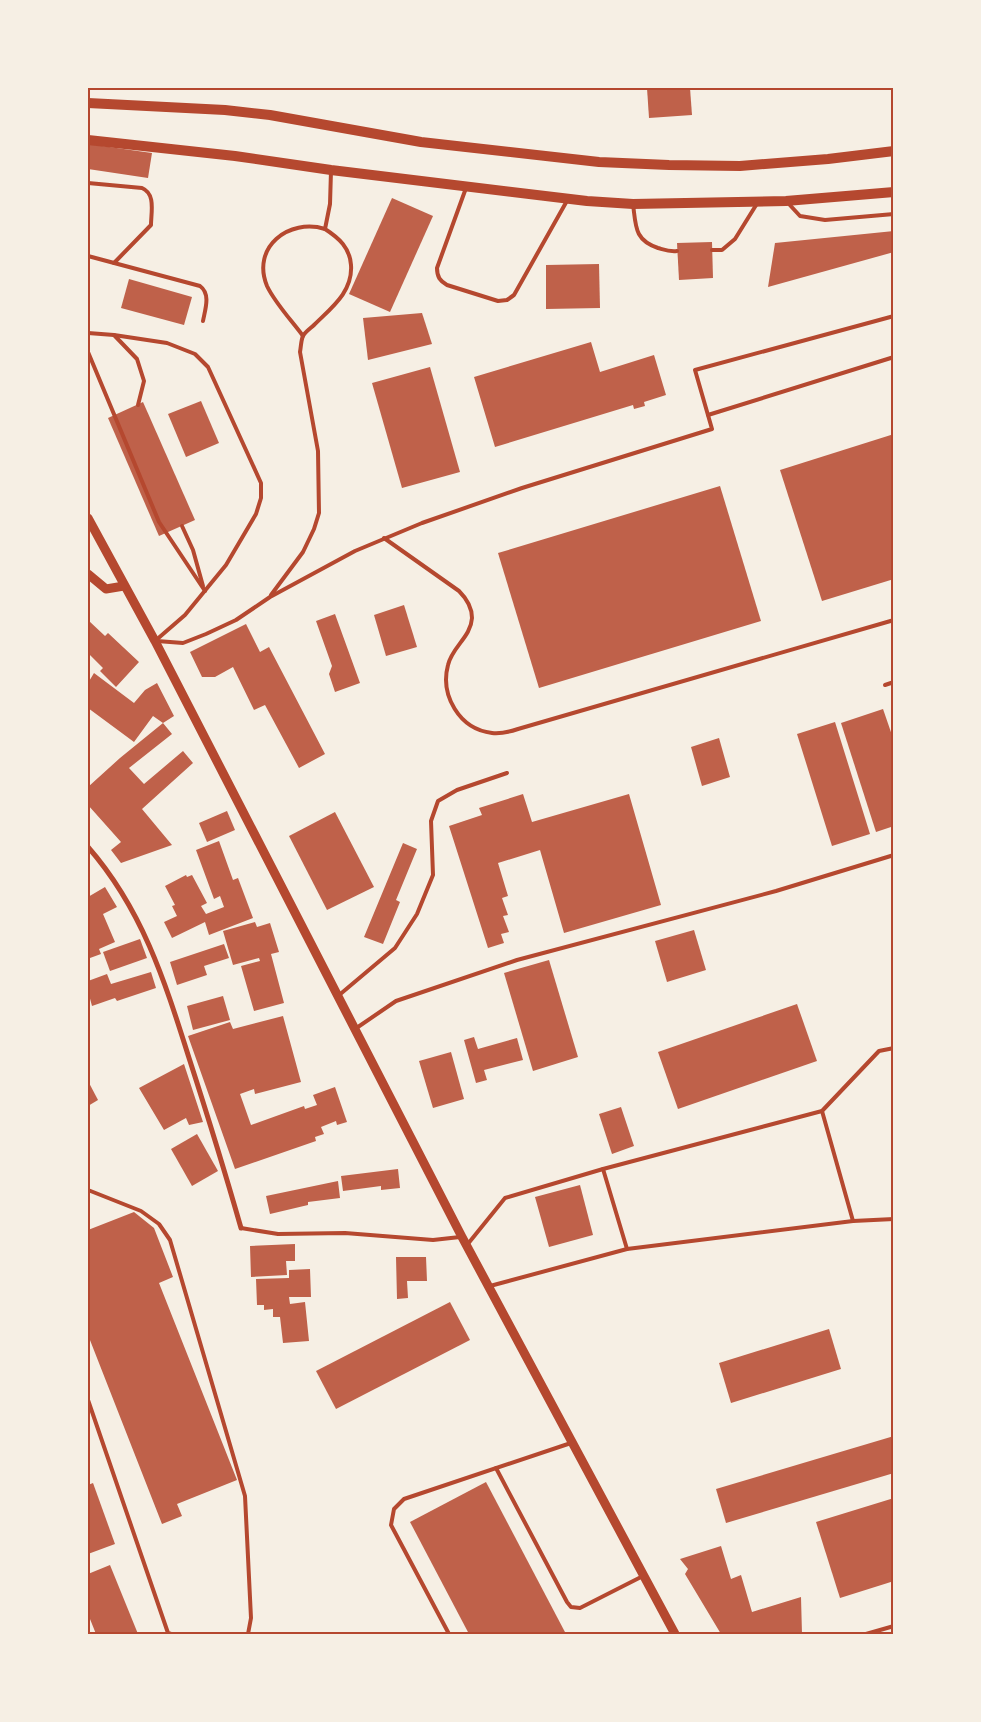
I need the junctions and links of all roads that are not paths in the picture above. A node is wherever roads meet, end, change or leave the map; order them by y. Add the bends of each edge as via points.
1 (88, 103) edge
2 (88, 140) edge
3 (894, 151) edge
4 (331, 170) junction
5 (88, 183) edge
6 (466, 187) junction
7 (894, 192) edge
8 (568, 199) junction
9 (758, 202) junction
10 (786, 202) junction
11 (633, 204) junction
12 (894, 214) edge
13 (326, 229) junction
14 (712, 250) dead end
15 (677, 251) dead end
16 (88, 256) edge
17 (114, 263) junction
18 (894, 316) edge
19 (203, 321) dead end
20 (88, 333) edge
21 (114, 335) junction
22 (303, 336) junction
23 (88, 352) edge
24 (894, 358) edge
25 (138, 405) dead end
26 (708, 415) junction
27 (88, 518) edge
28 (182, 526) dead end
29 (384, 538) junction
30 (88, 574) edge
31 (124, 586) junction
32 (205, 591) junction
33 (270, 597) junction
34 (894, 620) edge
35 (155, 641) junction
36 (894, 682) edge
37 (885, 684) dead end
38 (508, 773) dead end
39 (88, 847) edge
40 (894, 854) edge
41 (338, 996) junction
42 (355, 1029) junction
43 (894, 1048) edge
44 (822, 1111) junction
45 (603, 1169) junction
46 (88, 1190) edge
47 (894, 1220) edge
48 (854, 1221) junction
49 (241, 1228) joint
50 (464, 1241) junction
51 (628, 1249) junction
52 (489, 1286) junction
53 (88, 1400) edge
54 (572, 1443) junction
55 (496, 1468) junction
56 (643, 1576) junction
57 (894, 1626) edge
58 (171, 1634) edge
59 (248, 1634) edge
60 (449, 1634) edge
61 (674, 1634) edge
62 (866, 1634) edge

1 - 3 main road via 270,115 421,142 599,162 740,166
2 - 4 main road
4 - 6 main road
4 - 13 lane
5 - 17 lane via 142,188 151,196 151,225
6 - 8 main road
6 - 8 lane via 437,268 438,277 447,286 498,301 514,295
7 - 10 main road
8 - 11 main road
9 - 10 main road
9 - 11 main road
9 - 14 lane via 735,238 722,250
10 - 12 lane via 800,216 825,220
11 - 15 lane via 640,238 649,245
13 - 22 lane via 347,248 351,260 350,278 342,297
13 - 22 lane via 305,226 288,230 274,240 265,260 267,286
16 - 17 lane
17 - 19 lane via 203,288 206,297
18 - 26 lane via 695,370
20 - 21 lane
21 - 25 lane via 137,359 144,381
21 - 32 lane via 167,343 195,354 208,367 261,483 256,514 226,565
22 - 33 lane via 300,352 318,451 319,513 303,552
23 - 32 lane via 159,522
24 - 26 lane
26 - 29 lane via 712,429 522,488
27 - 31 street
28 - 32 lane
29 - 33 lane
29 - 34 lane via 459,591 468,602 472,618 470,628 448,663 447,695 463,720 491,733 505,733
30 - 31 street via 106,589
31 - 35 street
32 - 35 lane via 185,615
33 - 35 lane via 236,620 183,644
35 - 41 street
36 - 37 lane
38 - 41 lane via 457,790 438,801 431,821 433,875 417,914 395,948
39 - 49 street via 102,862 140,923 165,981
40 - 42 lane via 776,891 517,960 396,1001
41 - 42 street
42 - 50 street
43 - 44 lane via 879,1052
44 - 45 lane
44 - 48 lane
45 - 50 lane via 505,1198
45 - 51 lane
46 - 59 lane via 141,1211 159,1224 170,1240 245,1496 251,1618
47 - 48 lane
48 - 51 lane
49 - 50 lane via 278,1234 344,1233
50 - 52 street
51 - 52 lane
52 - 54 street
53 - 58 lane
54 - 55 lane
54 - 56 street
55 - 56 lane via 571,1607 580,1608
55 - 60 lane via 404,1499 394,1509 391,1525
56 - 61 street
57 - 62 lane

